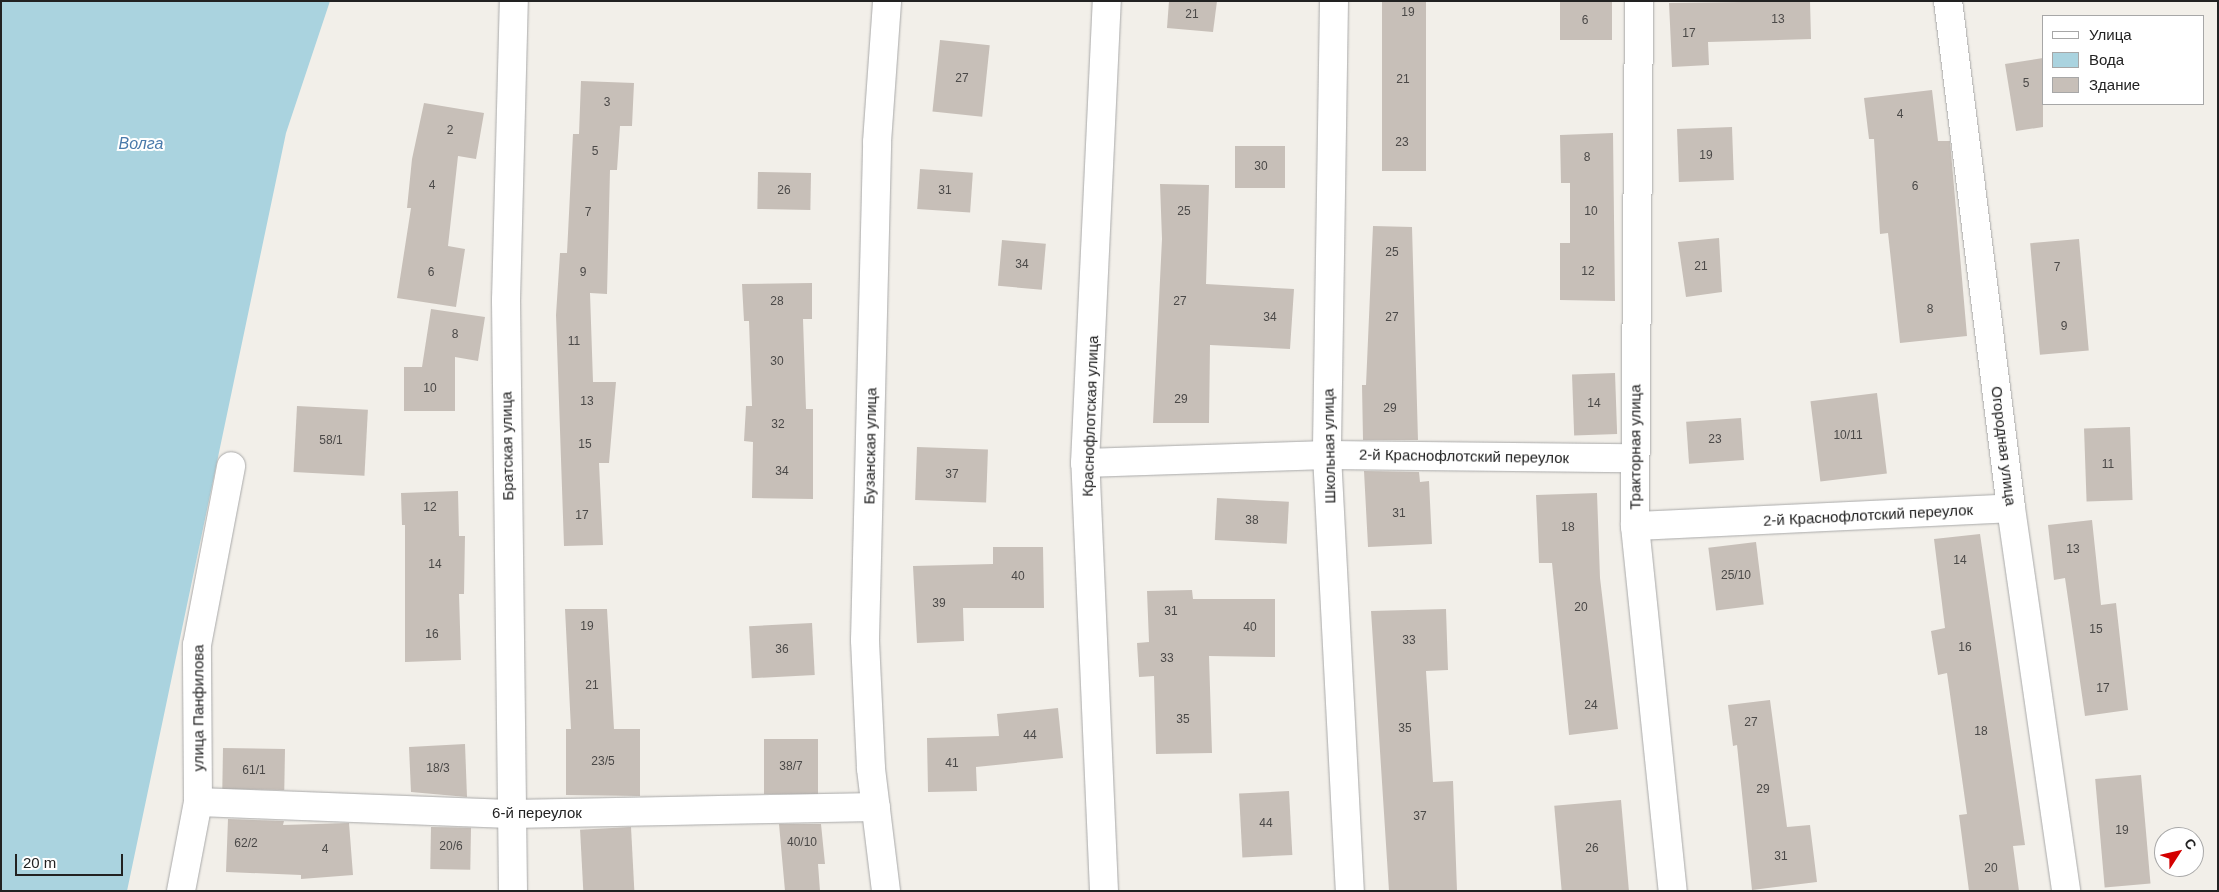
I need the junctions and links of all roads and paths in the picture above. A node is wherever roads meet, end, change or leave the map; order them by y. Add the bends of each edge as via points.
1 (514, 1) edge
2 (887, 1) edge
3 (1107, 1) edge
4 (1334, 1) edge
5 (1639, 1) edge
6 (1948, 1) edge
7 (1327, 455) junction
8 (1634, 458) junction
9 (1085, 463) junction
10 (231, 466) dead end
11 (2011, 508) junction
12 (1634, 526) junction
13 (198, 802) junction
14 (876, 807) junction
15 (510, 814) junction
16 (181, 891) edge
17 (513, 891) edge
18 (886, 891) edge
19 (1104, 891) edge
20 (1350, 891) edge
21 (1674, 891) edge
22 (2066, 891) edge

1 - 15 street, Братская улица via 506,300
2 - 14 street, Бузанская улица via 877,142 865,640
3 - 9 street, Краснофлотская улица
4 - 7 street, Школьная улица
5 - 8 street, Тракторная улица
6 - 11 street, Огородная улица
7 - 8 street, 2-й Краснофлотский переулок
7 - 9 street, 2-й Краснофлотский переулок
7 - 20 street, Школьная улица
8 - 12 street, Тракторная улица
9 - 19 street, Краснофлотская улица
10 - 13 street, улица Панфилова via 197,646
11 - 12 street, 2-й Краснофлотский переулок
11 - 22 street, Огородная улица
12 - 21 street, Тракторная улица
13 - 15 street, 6-й переулок
13 - 16 street, улица Панфилова
14 - 15 street, 6-й переулок
14 - 18 street, Бузанская улица
15 - 17 street, Братская улица

